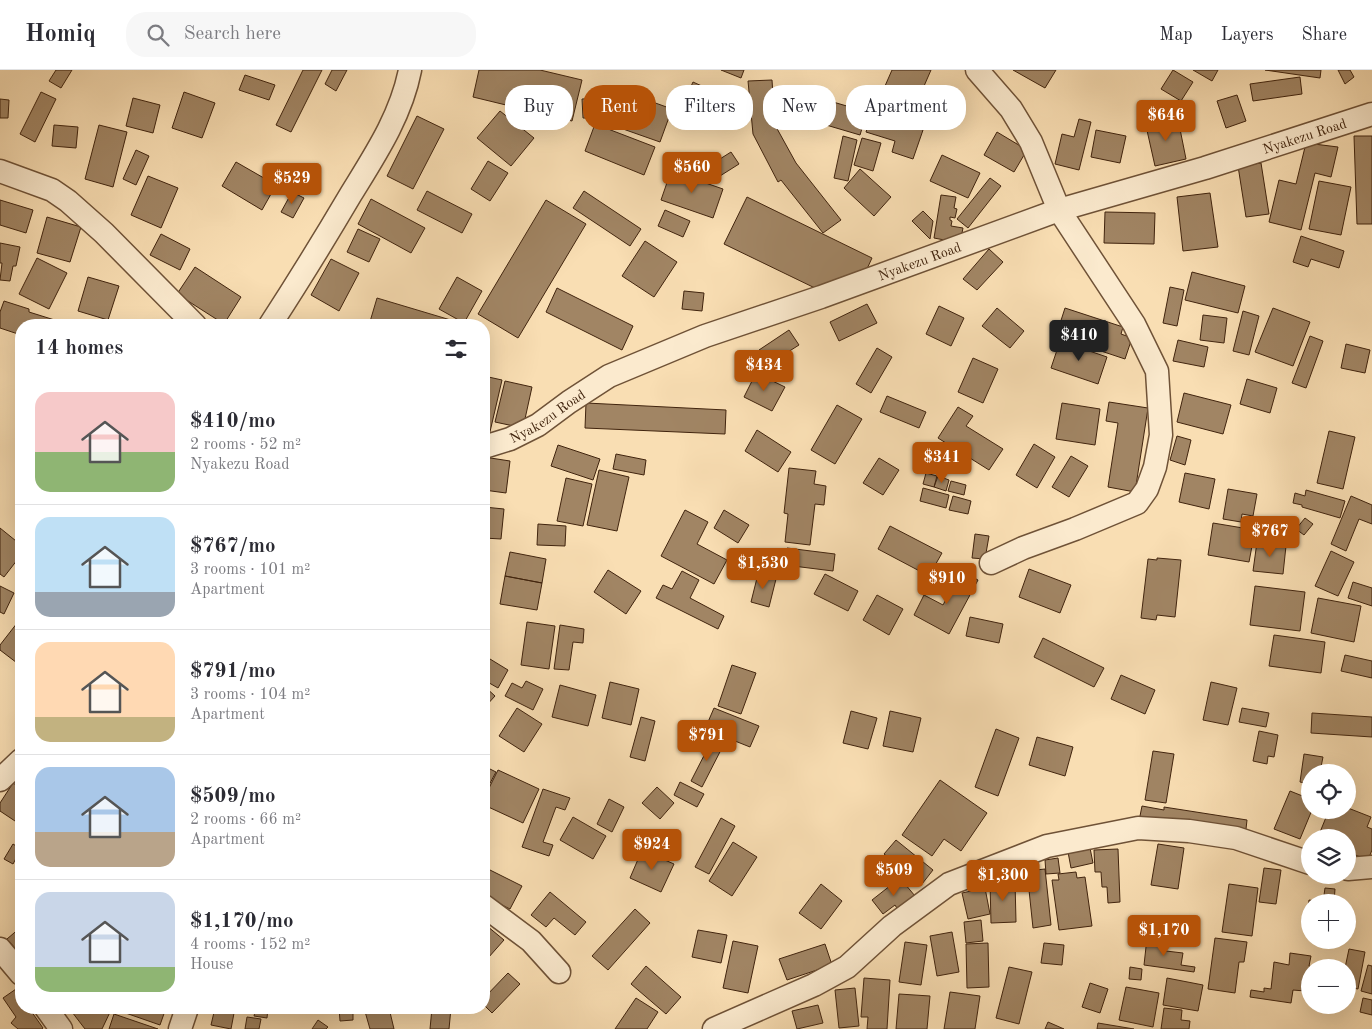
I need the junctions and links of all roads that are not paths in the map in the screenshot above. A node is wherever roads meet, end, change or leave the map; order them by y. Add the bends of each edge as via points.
1 (410, 70) edge
2 (977, 70) edge
3 (1372, 114) edge
4 (0, 171) edge
5 (1059, 210) junction
6 (189, 319) edge
7 (274, 319) edge
8 (490, 445) edge
9 (991, 563) dead end
10 (15, 766) edge
11 (0, 780) edge
12 (1301, 860) edge
13 (1372, 867) edge
14 (1356, 868) edge
15 (490, 910) edge
16 (0, 949) edge
17 (15, 967) edge
18 (559, 972) dead end
19 (50, 1014) edge
20 (185, 1014) edge
21 (61, 1029) edge
22 (180, 1029) edge
23 (714, 1029) edge

1 - 7 street via 392,127
2 - 5 street via 1011,109 1031,142
3 - 5 street, Nyakezu Road via 1205,168
4 - 6 street via 52,190 68,201
5 - 8 street, Nyakezu Road via 647,359 609,376 538,425
5 - 9 street via 1134,324 1158,371 1161,435 1155,467 1147,489 1137,503
10 - 11 street
12 - 23 street via 1236,838 1138,828 1047,846 949,884 892,926 847,966
13 - 14 street
15 - 18 street via 531,941
16 - 17 street
19 - 21 street
20 - 22 street

